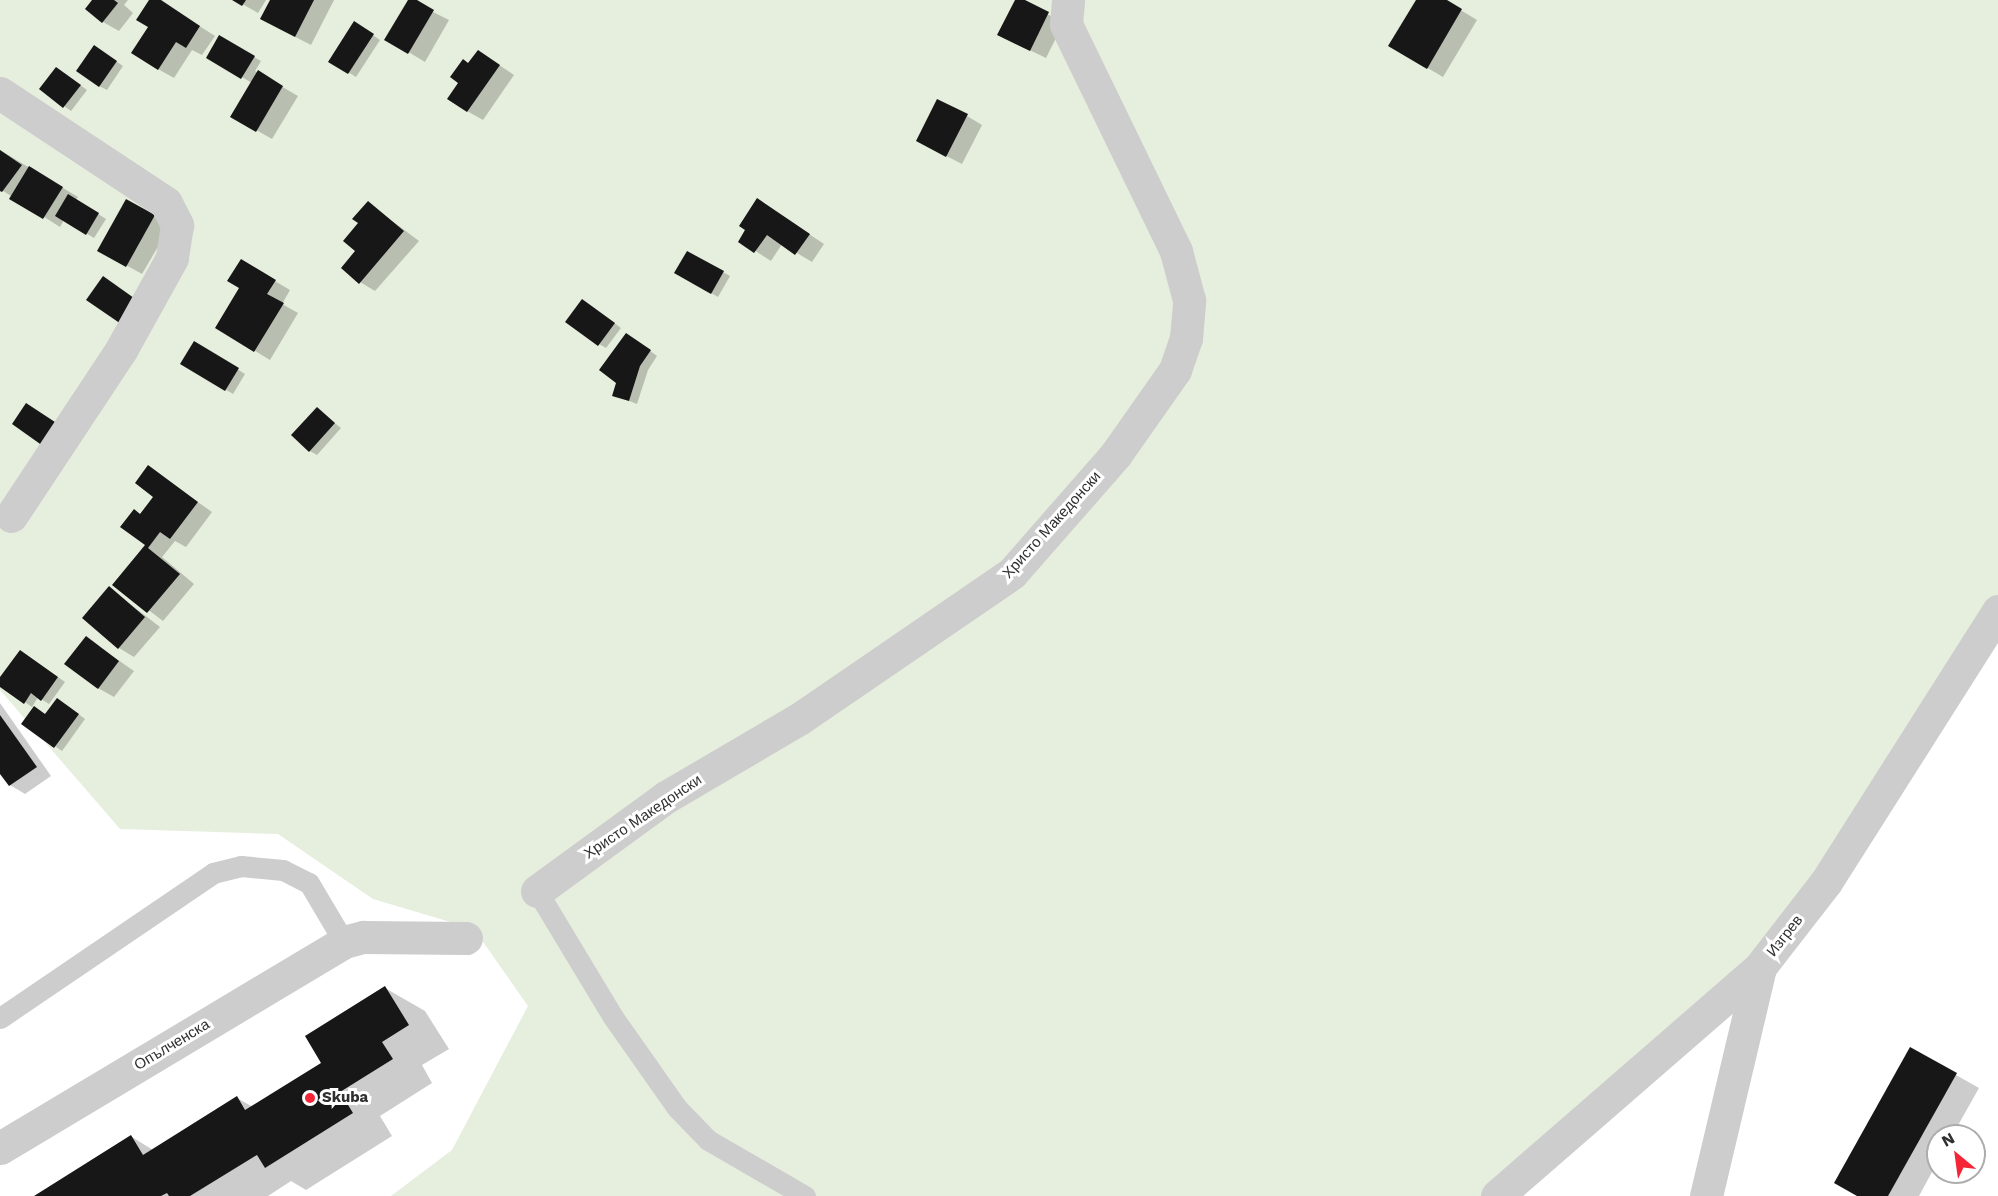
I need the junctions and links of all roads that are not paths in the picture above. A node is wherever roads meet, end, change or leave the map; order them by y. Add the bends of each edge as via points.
1 (1068, 0) edge
2 (0, 93) edge
3 (11, 516) dead end
4 (1998, 611) edge
5 (537, 891) joint
6 (466, 938) dead end
7 (344, 942) junction
8 (1760, 967) junction
9 (0, 1018) edge
10 (0, 1148) edge
11 (805, 1196) edge
12 (1497, 1196) edge
13 (1706, 1196) edge

1 - 5 street, Христо Македонски via 1066,24 1176,251 1189,300 1186,338 1175,370 1116,454 1012,573 799,719 666,797
2 - 3 street via 166,203 177,225 172,258 121,350
4 - 8 street, Изгрев via 1826,882
5 - 11 lane via 613,1017 677,1108 708,1140
6 - 7 street via 426,941 363,937
7 - 9 lane via 309,883 283,870 241,866 213,873
7 - 10 street, Опълченска
8 - 12 street, Изгрев
8 - 13 street

